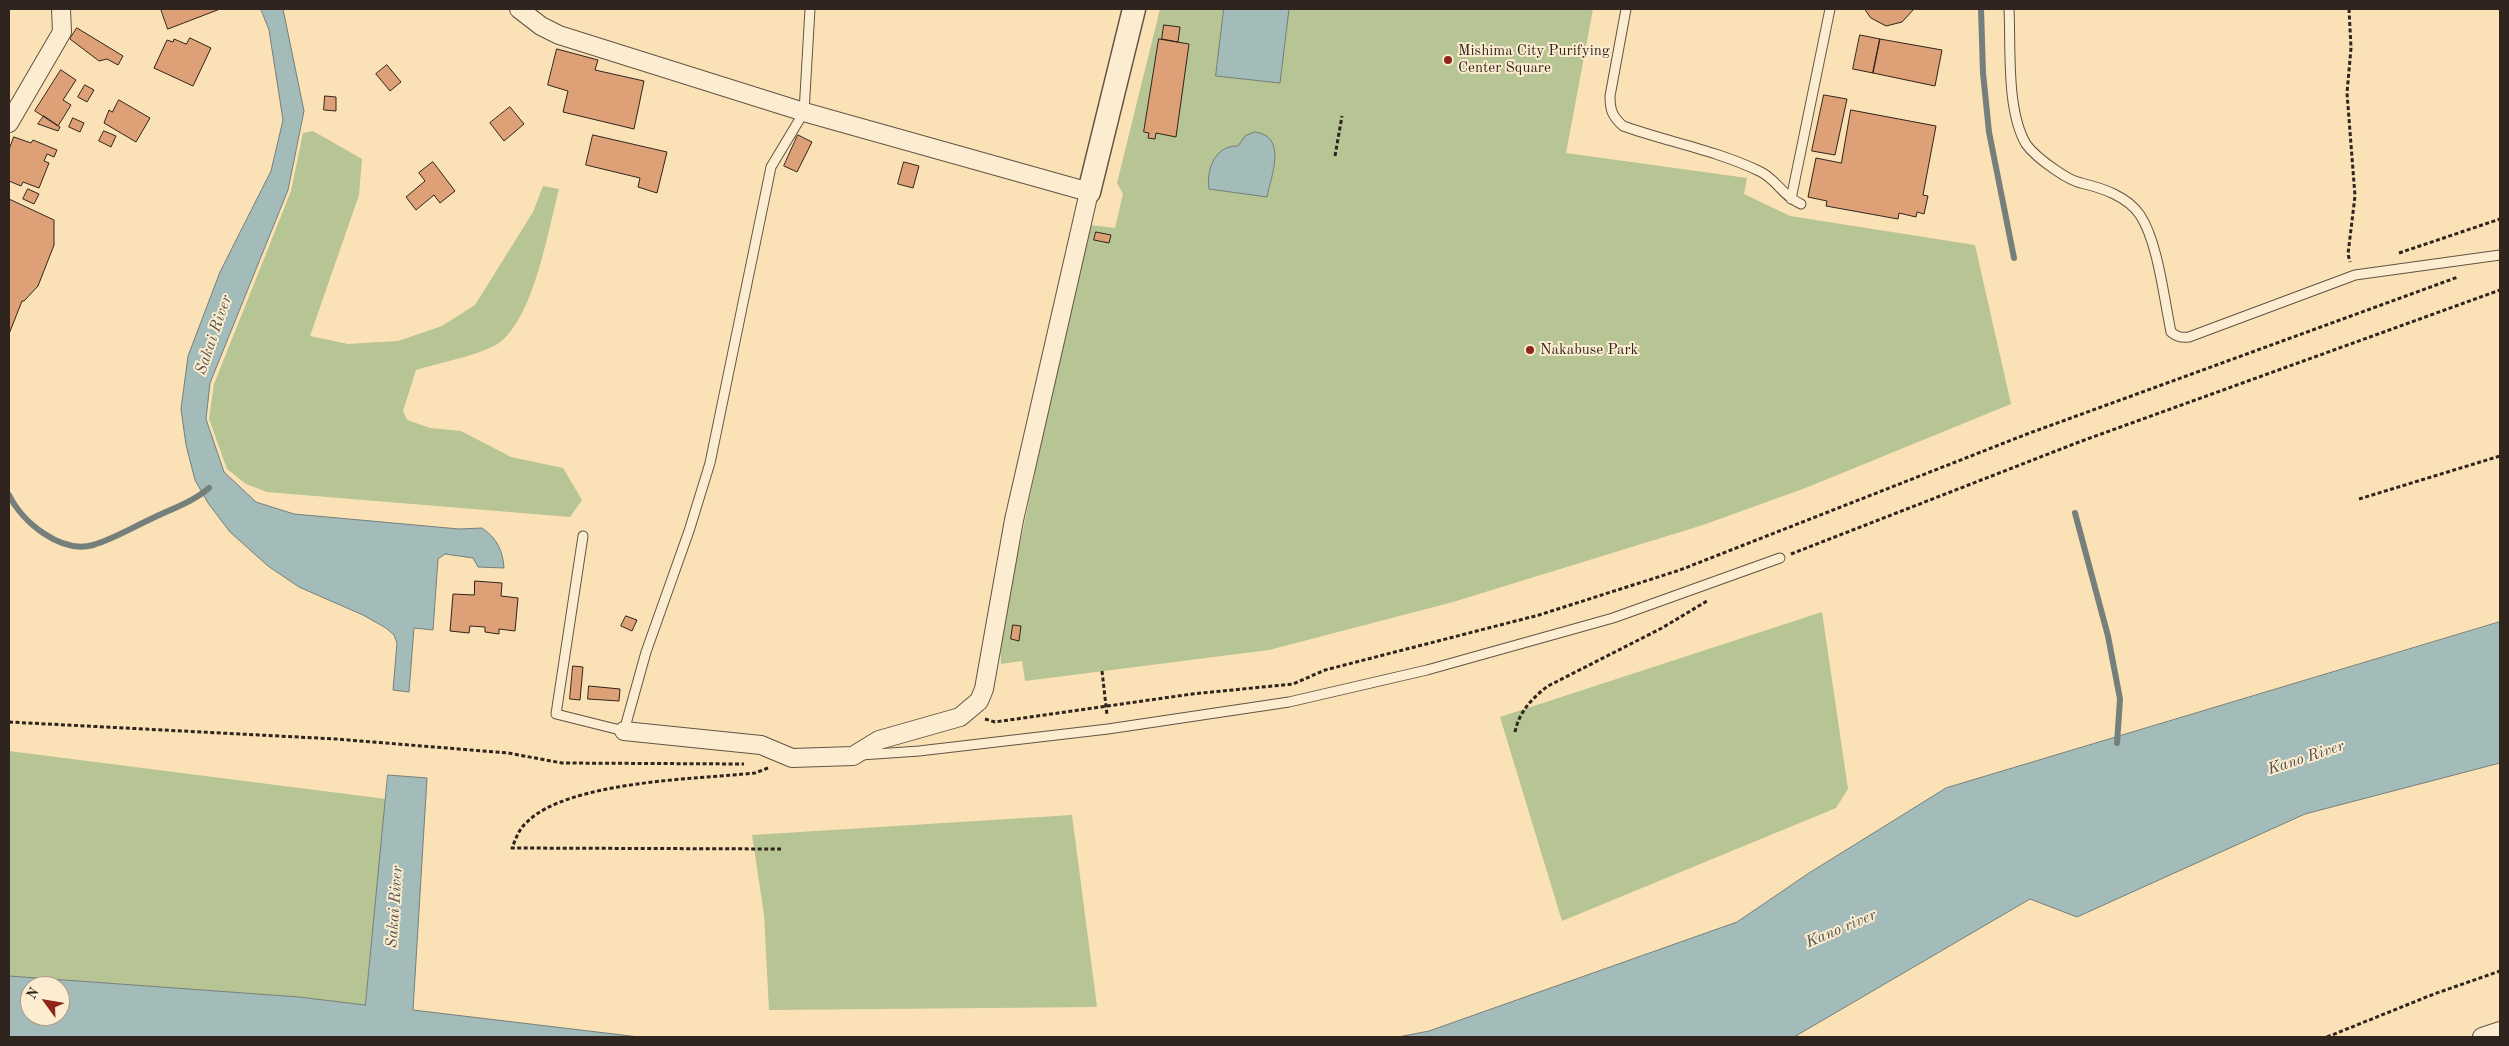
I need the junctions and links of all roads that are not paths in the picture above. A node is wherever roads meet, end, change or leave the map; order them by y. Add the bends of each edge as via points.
1 (61, 9) edge
2 (519, 9) edge
3 (810, 9) edge
4 (1134, 9) edge
5 (1626, 9) edge
6 (1830, 9) edge
7 (2010, 9) edge
8 (804, 112) junction
9 (9, 123) edge
10 (1089, 192) junction
11 (1791, 200) junction
12 (1801, 204) dead end
13 (2500, 255) edge
14 (583, 536) dead end
15 (1780, 558) road end
16 (624, 731) junction
17 (853, 756) junction
18 (2500, 1031) edge
19 (2482, 1037) edge

1 - 9 street via 62,32
2 - 8 street via 559,35
3 - 8 lane
4 - 10 street
5 - 11 lane via 1610,96 1610,110 1615,119 1623,126 1717,153 1762,172
6 - 11 lane
7 - 13 lane via 2013,92 2021,132 2027,144 2043,162 2066,177 2105,190 2130,204 2140,215 2154,248 2171,332 2175,336 2189,337 2355,275
8 - 10 street
8 - 16 lane via 771,167 710,463 646,652
10 - 17 street via 1014,520 984,689 979,701 960,717 878,740
11 - 12 lane
14 - 16 lane via 556,714
15 - 17 lane via 1613,618 1427,670 1288,702 1108,729
16 - 17 street via 761,745 792,758
18 - 19 street

